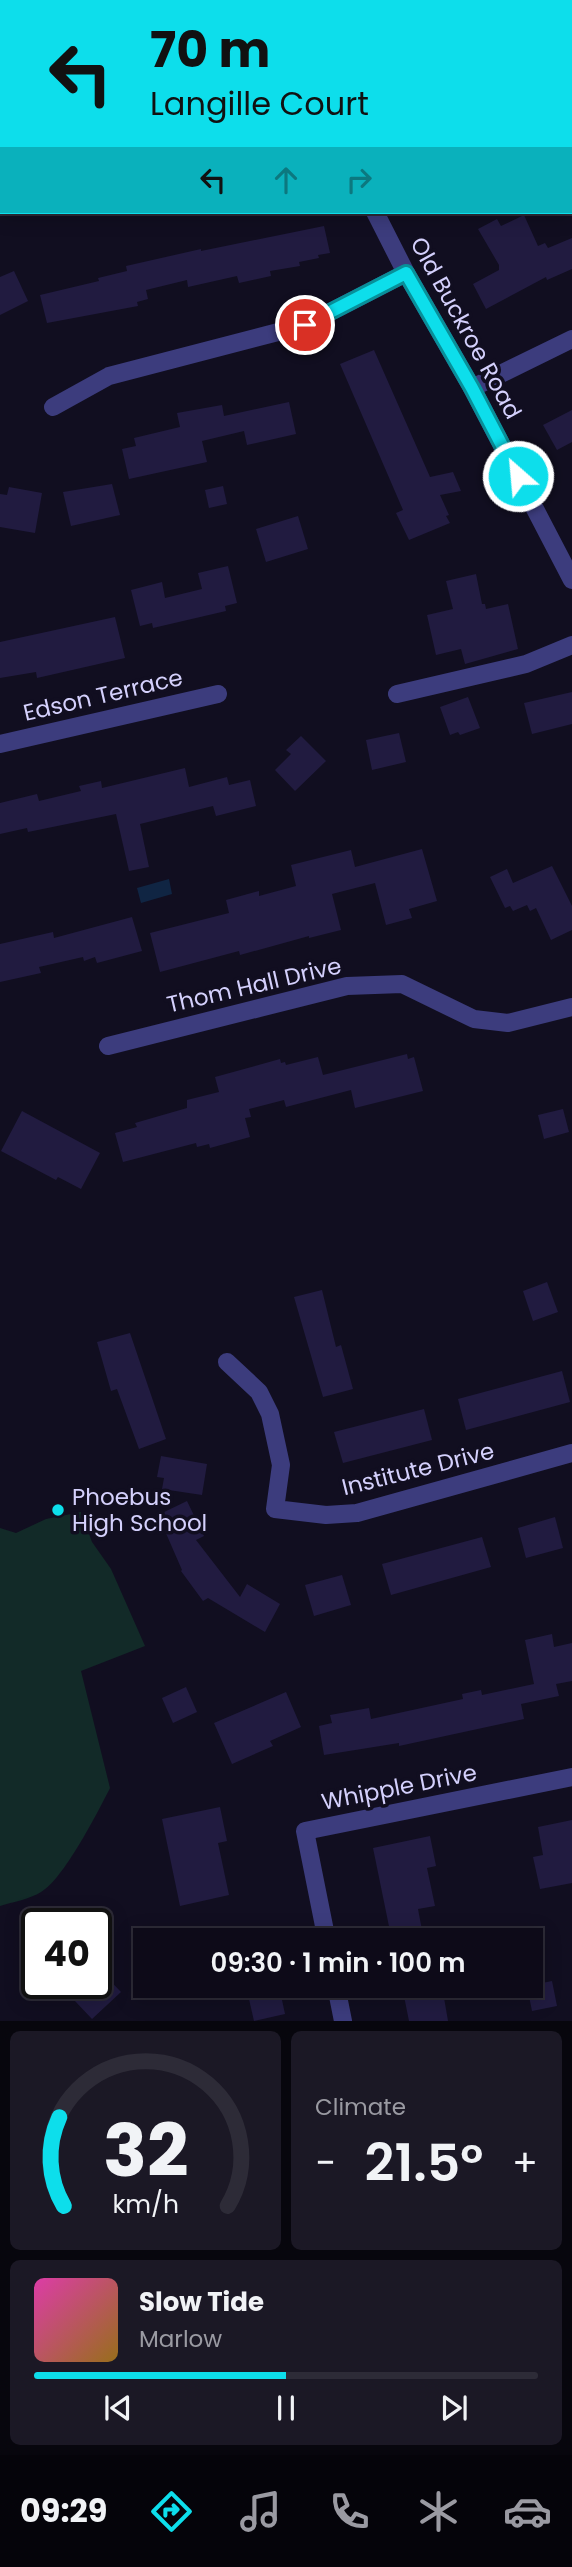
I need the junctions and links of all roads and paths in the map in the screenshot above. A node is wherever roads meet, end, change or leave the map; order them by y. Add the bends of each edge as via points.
1 (376, 214) edge
2 (406, 273) junction
3 (572, 339) edge
4 (472, 388) junction
5 (53, 407) dead end
6 (572, 580) edge
7 (572, 645) edge
8 (218, 694) dead end
9 (397, 694) dead end
10 (0, 744) edge
11 (572, 1007) edge
12 (108, 1046) dead end
13 (227, 1362) dead end
14 (572, 1453) edge
15 (572, 1777) edge
16 (324, 1928) edge
17 (338, 1998) edge
18 (343, 2021) edge

1 - 2 street, Old Buckroe Road
2 - 4 street, Old Buckroe Road
2 - 5 street via 305,325 109,376
3 - 4 street
4 - 6 street, Old Buckroe Road
7 - 9 street via 526,664
8 - 10 street, Edson Terrace
11 - 12 street, Thom Hall Drive via 508,1023 474,1018 402,985 347,986
13 - 14 street, Institute Drive via 259,1392 271,1415 281,1465 275,1509 326,1516 357,1513
15 - 16 street, Whipple Drive via 305,1831
17 - 18 street

